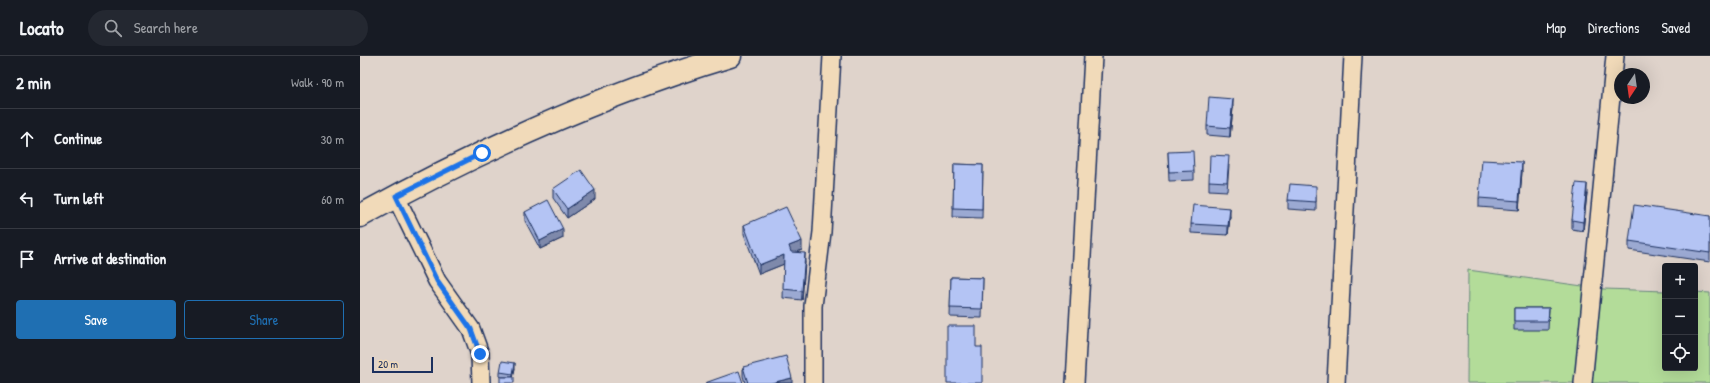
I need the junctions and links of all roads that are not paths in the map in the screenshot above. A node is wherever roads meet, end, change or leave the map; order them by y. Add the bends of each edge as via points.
1 (730, 56) edge
2 (832, 56) edge
3 (1093, 56) edge
4 (1353, 56) edge
5 (1615, 56) edge
6 (396, 196) junction
7 (360, 216) edge
8 (481, 383) edge
9 (813, 383) edge
10 (1075, 383) edge
11 (1336, 383) edge
12 (1583, 383) edge

1 - 6 main road via 669,74 551,120
2 - 9 street via 822,232 813,306
3 - 10 street
4 - 11 street
5 - 12 street
6 - 7 main road
6 - 8 street via 437,281 471,329 480,354

